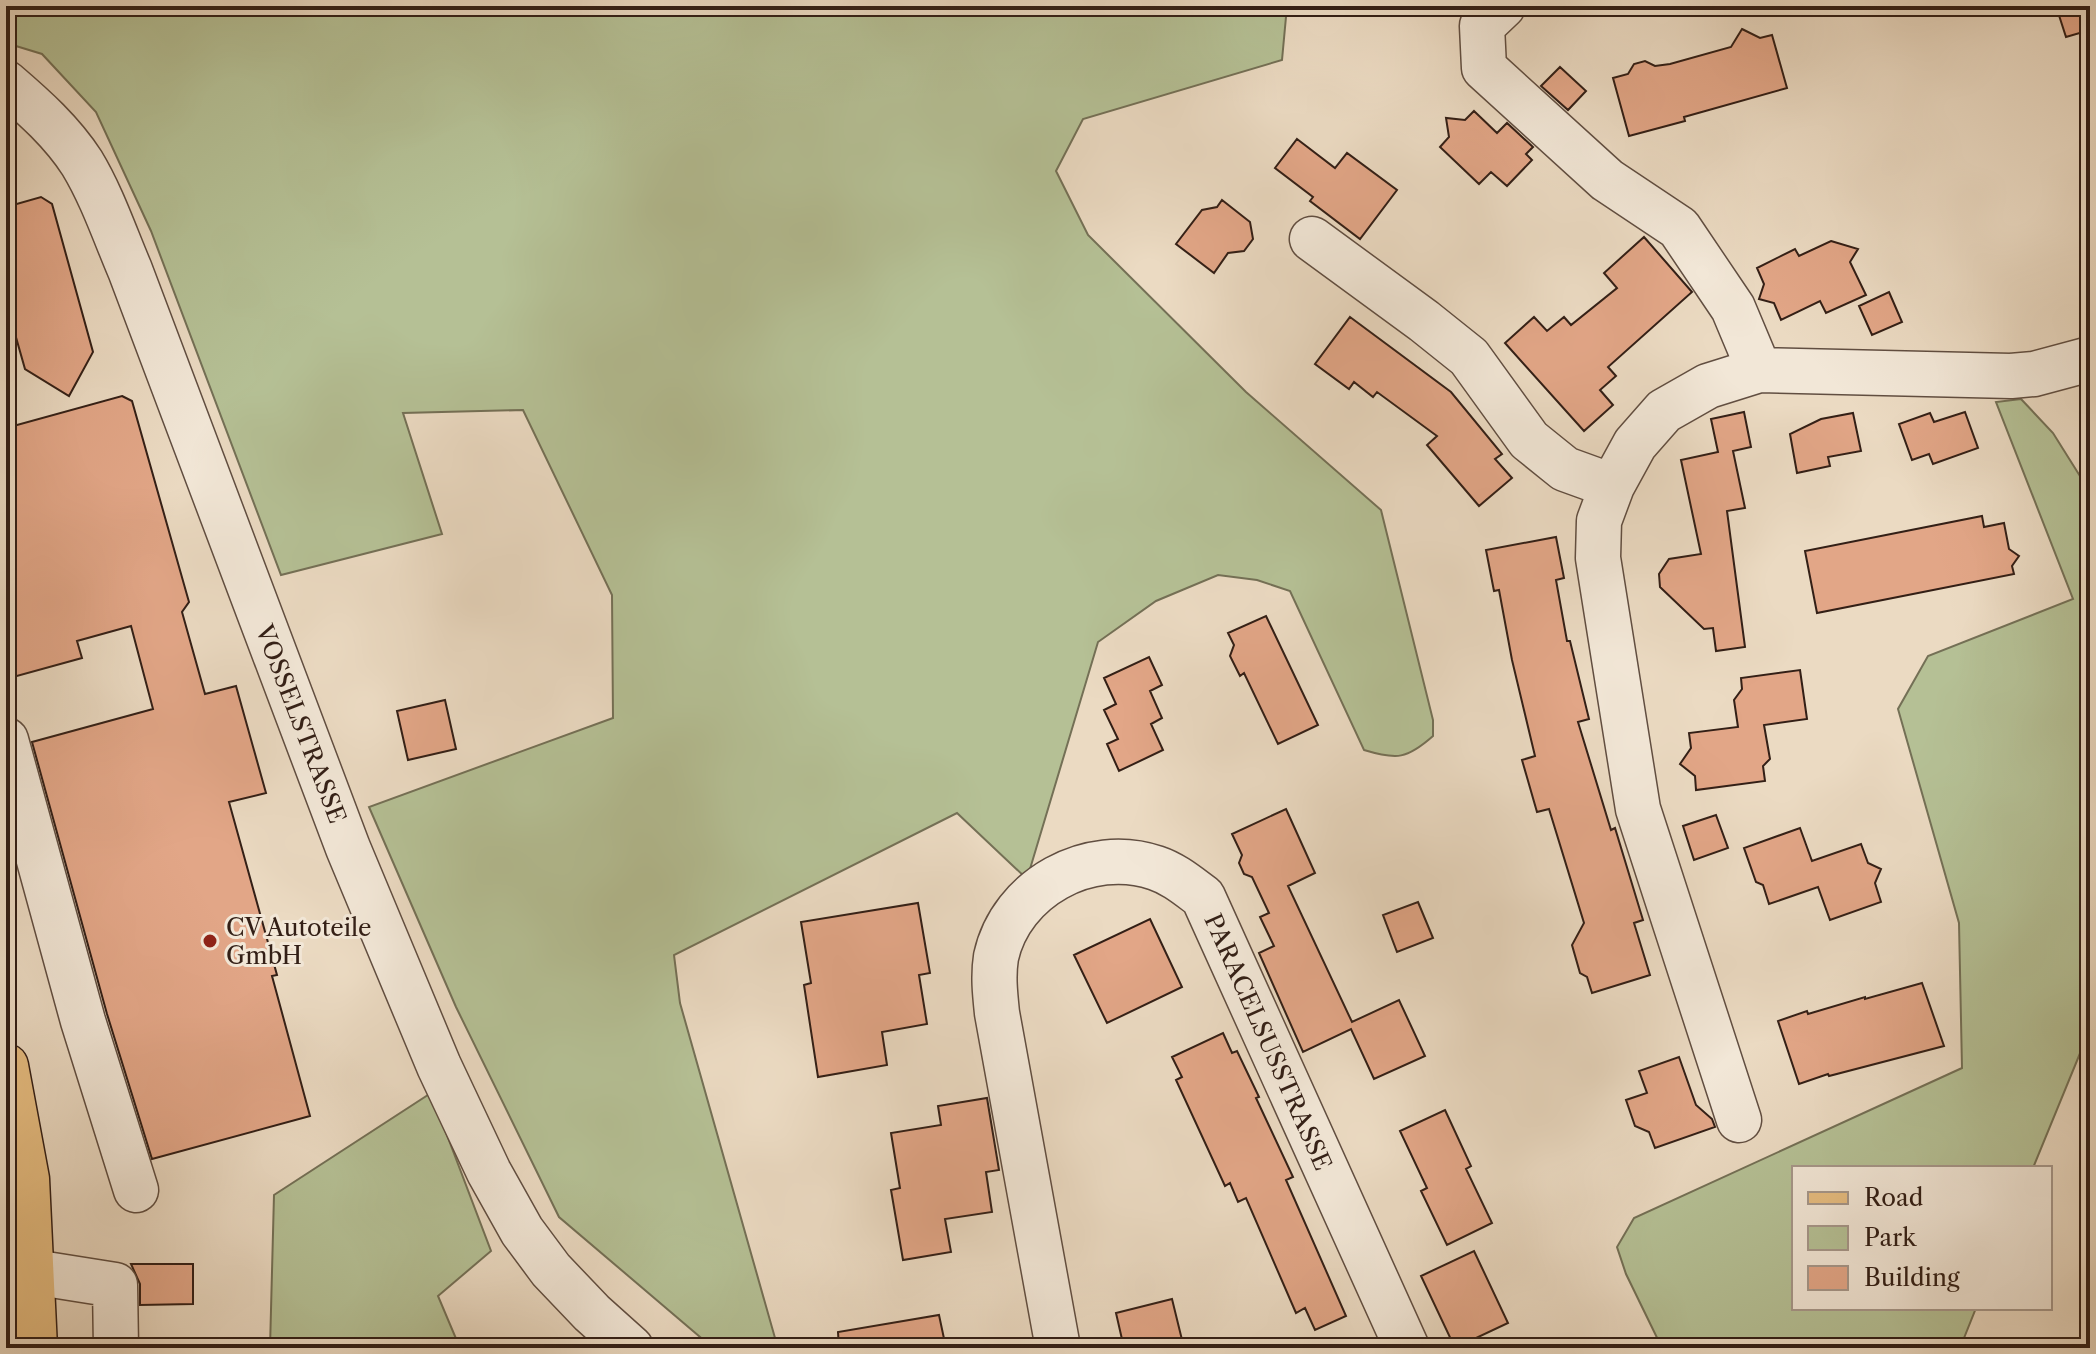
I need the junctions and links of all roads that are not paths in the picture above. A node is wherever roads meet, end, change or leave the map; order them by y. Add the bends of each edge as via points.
1 (1503, 6) edge
2 (6, 83) edge
3 (1312, 239) dead end
4 (2090, 359) edge
5 (1759, 370) junction
6 (1612, 486) junction
7 (6, 740) edge
8 (9, 1091) edge
9 (1739, 1120) dead end
10 (136, 1190) dead end
11 (33, 1272) junction
12 (35, 1348) edge
13 (116, 1348) edge
14 (631, 1348) edge
15 (1058, 1348) edge
16 (1407, 1348) edge

1 - 5 street via 1482,26 1484,68 1607,180 1679,228 1733,308
2 - 14 street, VOSSELSTRASSE via 63,137 97,192 348,848 489,1172 551,1270
3 - 6 street via 1469,357 1529,440 1565,469
4 - 5 street via 2011,376
5 - 6 street via 1708,386 1664,411 1635,444
6 - 9 street via 1599,521 1598,558 1638,809
7 - 10 street via 83,1021
8 - 11 main road via 27,1179
11 - 12 main road
11 - 13 street via 115,1285
15 - 16 street, PARACELSUSSTRASSE via 993,980 1005,931 1036,891 1093,863 1124,862 1180,879 1203,897

